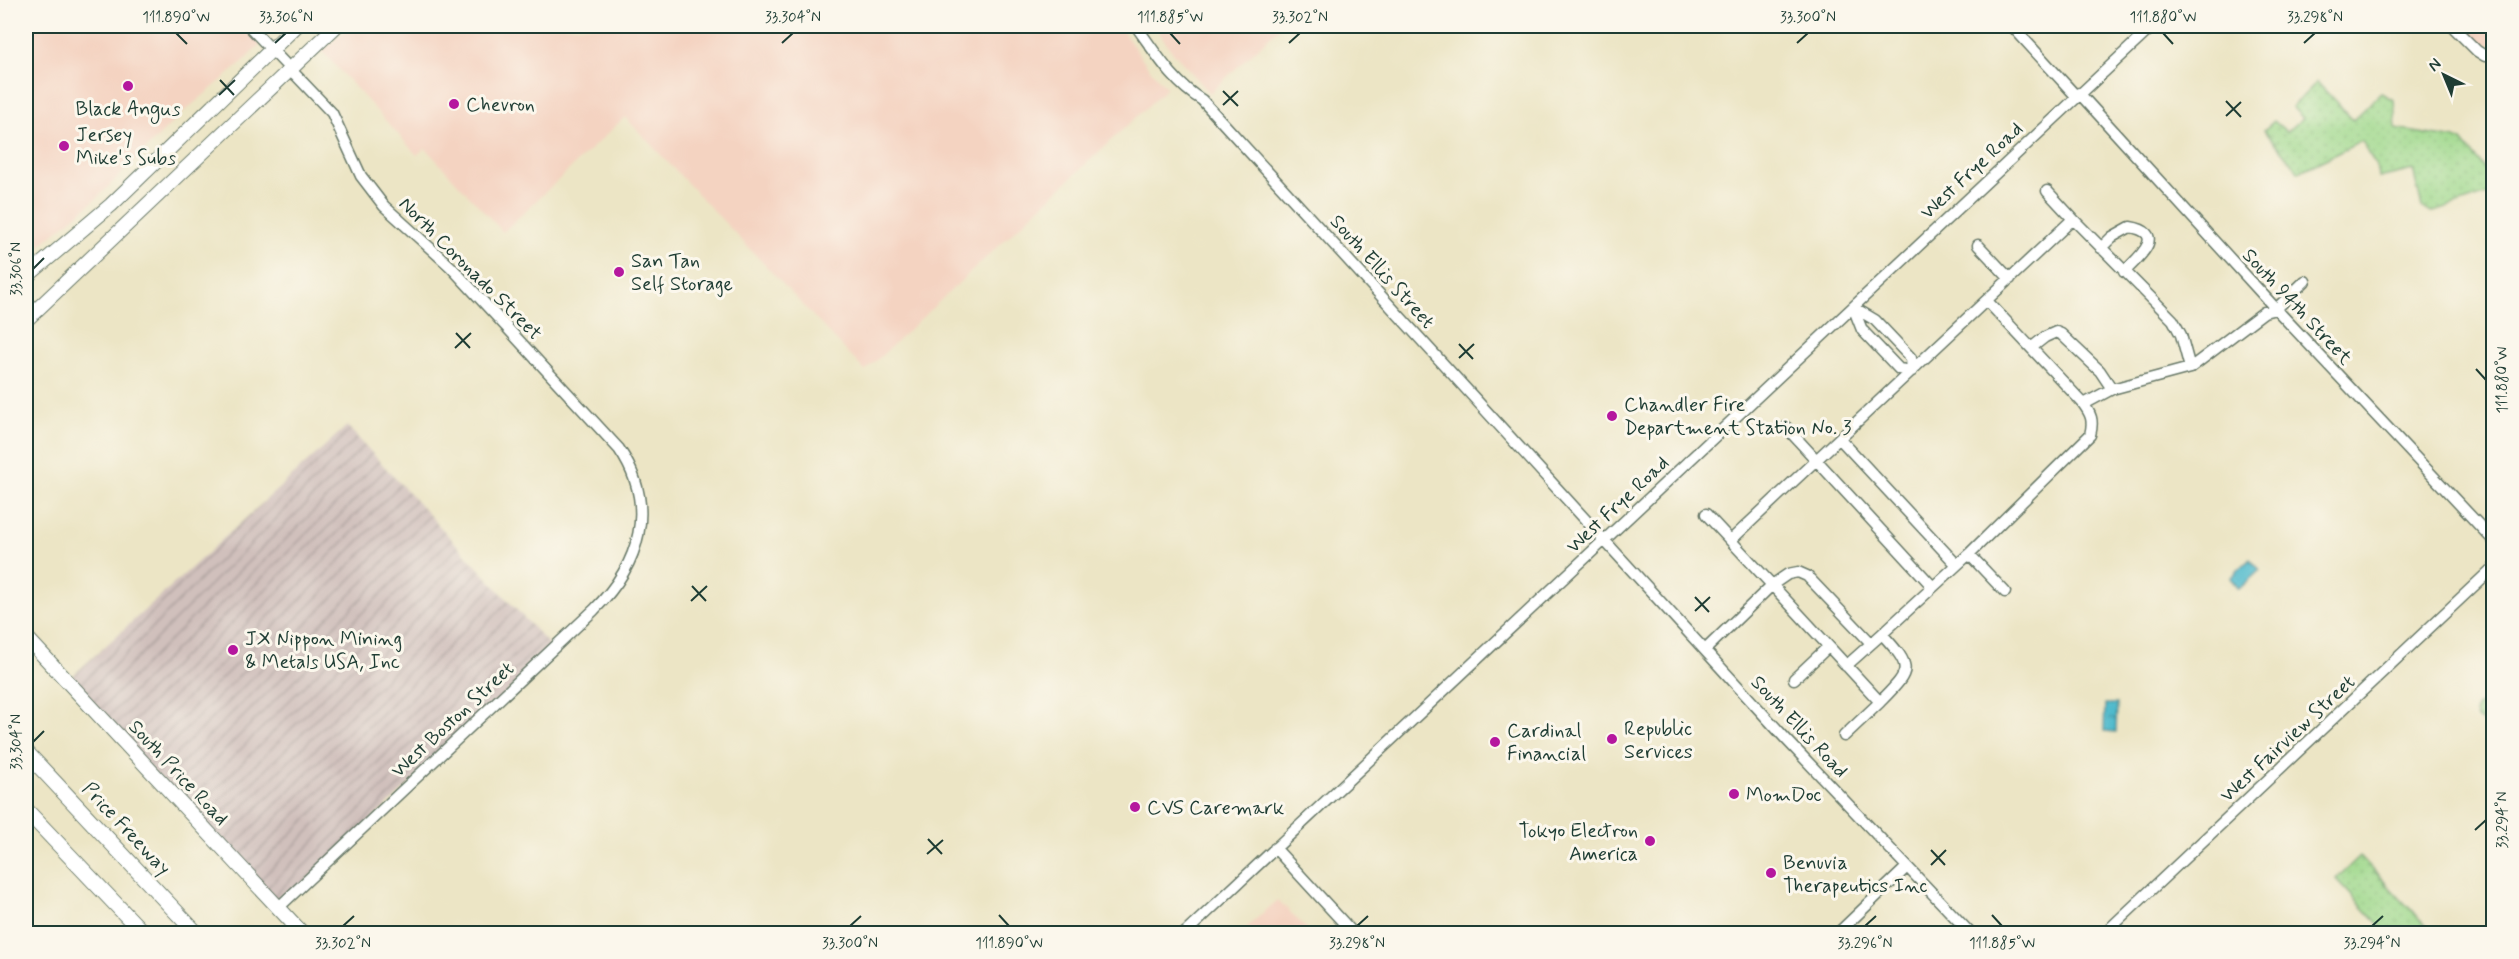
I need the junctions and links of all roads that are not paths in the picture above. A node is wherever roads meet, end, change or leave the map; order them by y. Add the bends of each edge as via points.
1 (249, 26) edge
2 (296, 26) edge
3 (336, 26) edge
4 (1136, 26) edge
5 (2012, 26) edge
6 (2153, 26) edge
7 (2452, 26) edge
8 (272, 48) junction
9 (2489, 55) edge
10 (291, 68) junction
11 (2078, 95) junction
12 (2048, 191) dead end
13 (2073, 219) junction
14 (1978, 245) dead end
15 (2101, 248) junction
16 (2124, 272) junction
17 (26, 277) edge
18 (2010, 279) junction
19 (2305, 281) dead end
20 (1987, 301) junction
21 (1852, 307) junction
22 (2276, 309) junction
23 (26, 320) edge
24 (2031, 348) junction
25 (2190, 368) junction
26 (1912, 371) junction
27 (2112, 389) junction
28 (2084, 404) junction
29 (1786, 427) dead end
30 (1840, 439) junction
31 (1816, 461) junction
32 (1706, 514) dead end
33 (1605, 540) junction
34 (1731, 540) junction
35 (2493, 541) edge
36 (637, 546) joint
37 (1969, 554) junction
38 (1958, 565) junction
39 (2493, 567) edge
40 (1772, 585) junction
41 (1933, 587) junction
42 (2005, 592) dead end
43 (1882, 634) junction
44 (26, 637) edge
45 (1871, 643) junction
46 (1828, 647) junction
47 (1705, 650) junction
48 (1846, 666) junction
49 (1794, 680) dead end
50 (1880, 702) junction
51 (1844, 736) dead end
52 (26, 752) edge
53 (26, 810) edge
54 (1275, 848) junction
55 (1907, 867) junction
56 (278, 908) junction
57 (26, 928) edge
58 (30, 933) edge
59 (144, 933) edge
60 (197, 933) edge
61 (303, 933) edge
62 (1184, 933) edge
63 (1354, 933) edge
64 (1837, 933) edge
65 (1971, 933) edge
66 (2104, 933) edge

1 - 8 street, North Coronado Street
2 - 8 main road
3 - 10 main road
4 - 33 street, South Ellis Street via 1188,92 1202,100
5 - 11 street, South 94th Street
6 - 11 street, West Frye Road
7 - 9 street via 2477,51
8 - 10 street, North Coronado Street
8 - 17 main road via 111,205
10 - 23 main road
10 - 36 street, North Coronado Street via 332,113 361,176 384,206 451,267 619,449 632,472 638,497
11 - 21 street, West Frye Road
11 - 22 street, South 94th Street
12 - 13 street
13 - 15 street
13 - 18 street
14 - 18 street
15 - 16 street
15 - 16 street via 2130,227 2145,234 2147,250
16 - 25 street via 2173,320
18 - 20 street
19 - 22 street
20 - 24 street
20 - 26 street
21 - 26 street via 1875,320 1911,358
21 - 26 street via 1862,330 1899,369
21 - 33 street, West Frye Road
22 - 25 street via 2264,312
22 - 35 street, South 94th Street
24 - 27 street via 2050,334 2061,334 2100,371
24 - 28 street
25 - 27 street
26 - 30 street
27 - 28 street
28 - 37 street via 2093,424 2090,435
29 - 31 street
30 - 31 street
30 - 38 street
31 - 34 street
31 - 41 street
32 - 34 street
33 - 47 street, South Ellis Road
33 - 54 street, West Frye Road
34 - 40 street
36 - 56 street, West Boston Street via 623,577 602,603
37 - 38 street
37 - 42 street
38 - 41 street
39 - 66 street, West Fairview Street
40 - 45 street via 1788,574 1808,576
40 - 46 street
40 - 47 street
41 - 43 street
43 - 45 street
43 - 50 street via 1905,665 1904,677
44 - 56 main road, South Price Road
45 - 48 street
46 - 48 street
46 - 49 street
47 - 55 street, South Ellis Road
48 - 50 street
50 - 51 street
52 - 60 highway, Price Freeway
53 - 59 highway
54 - 62 street, West Frye Road
54 - 63 street
55 - 64 street
55 - 65 street, South Ellis Road
56 - 61 main road, South Price Road
57 - 58 main road

